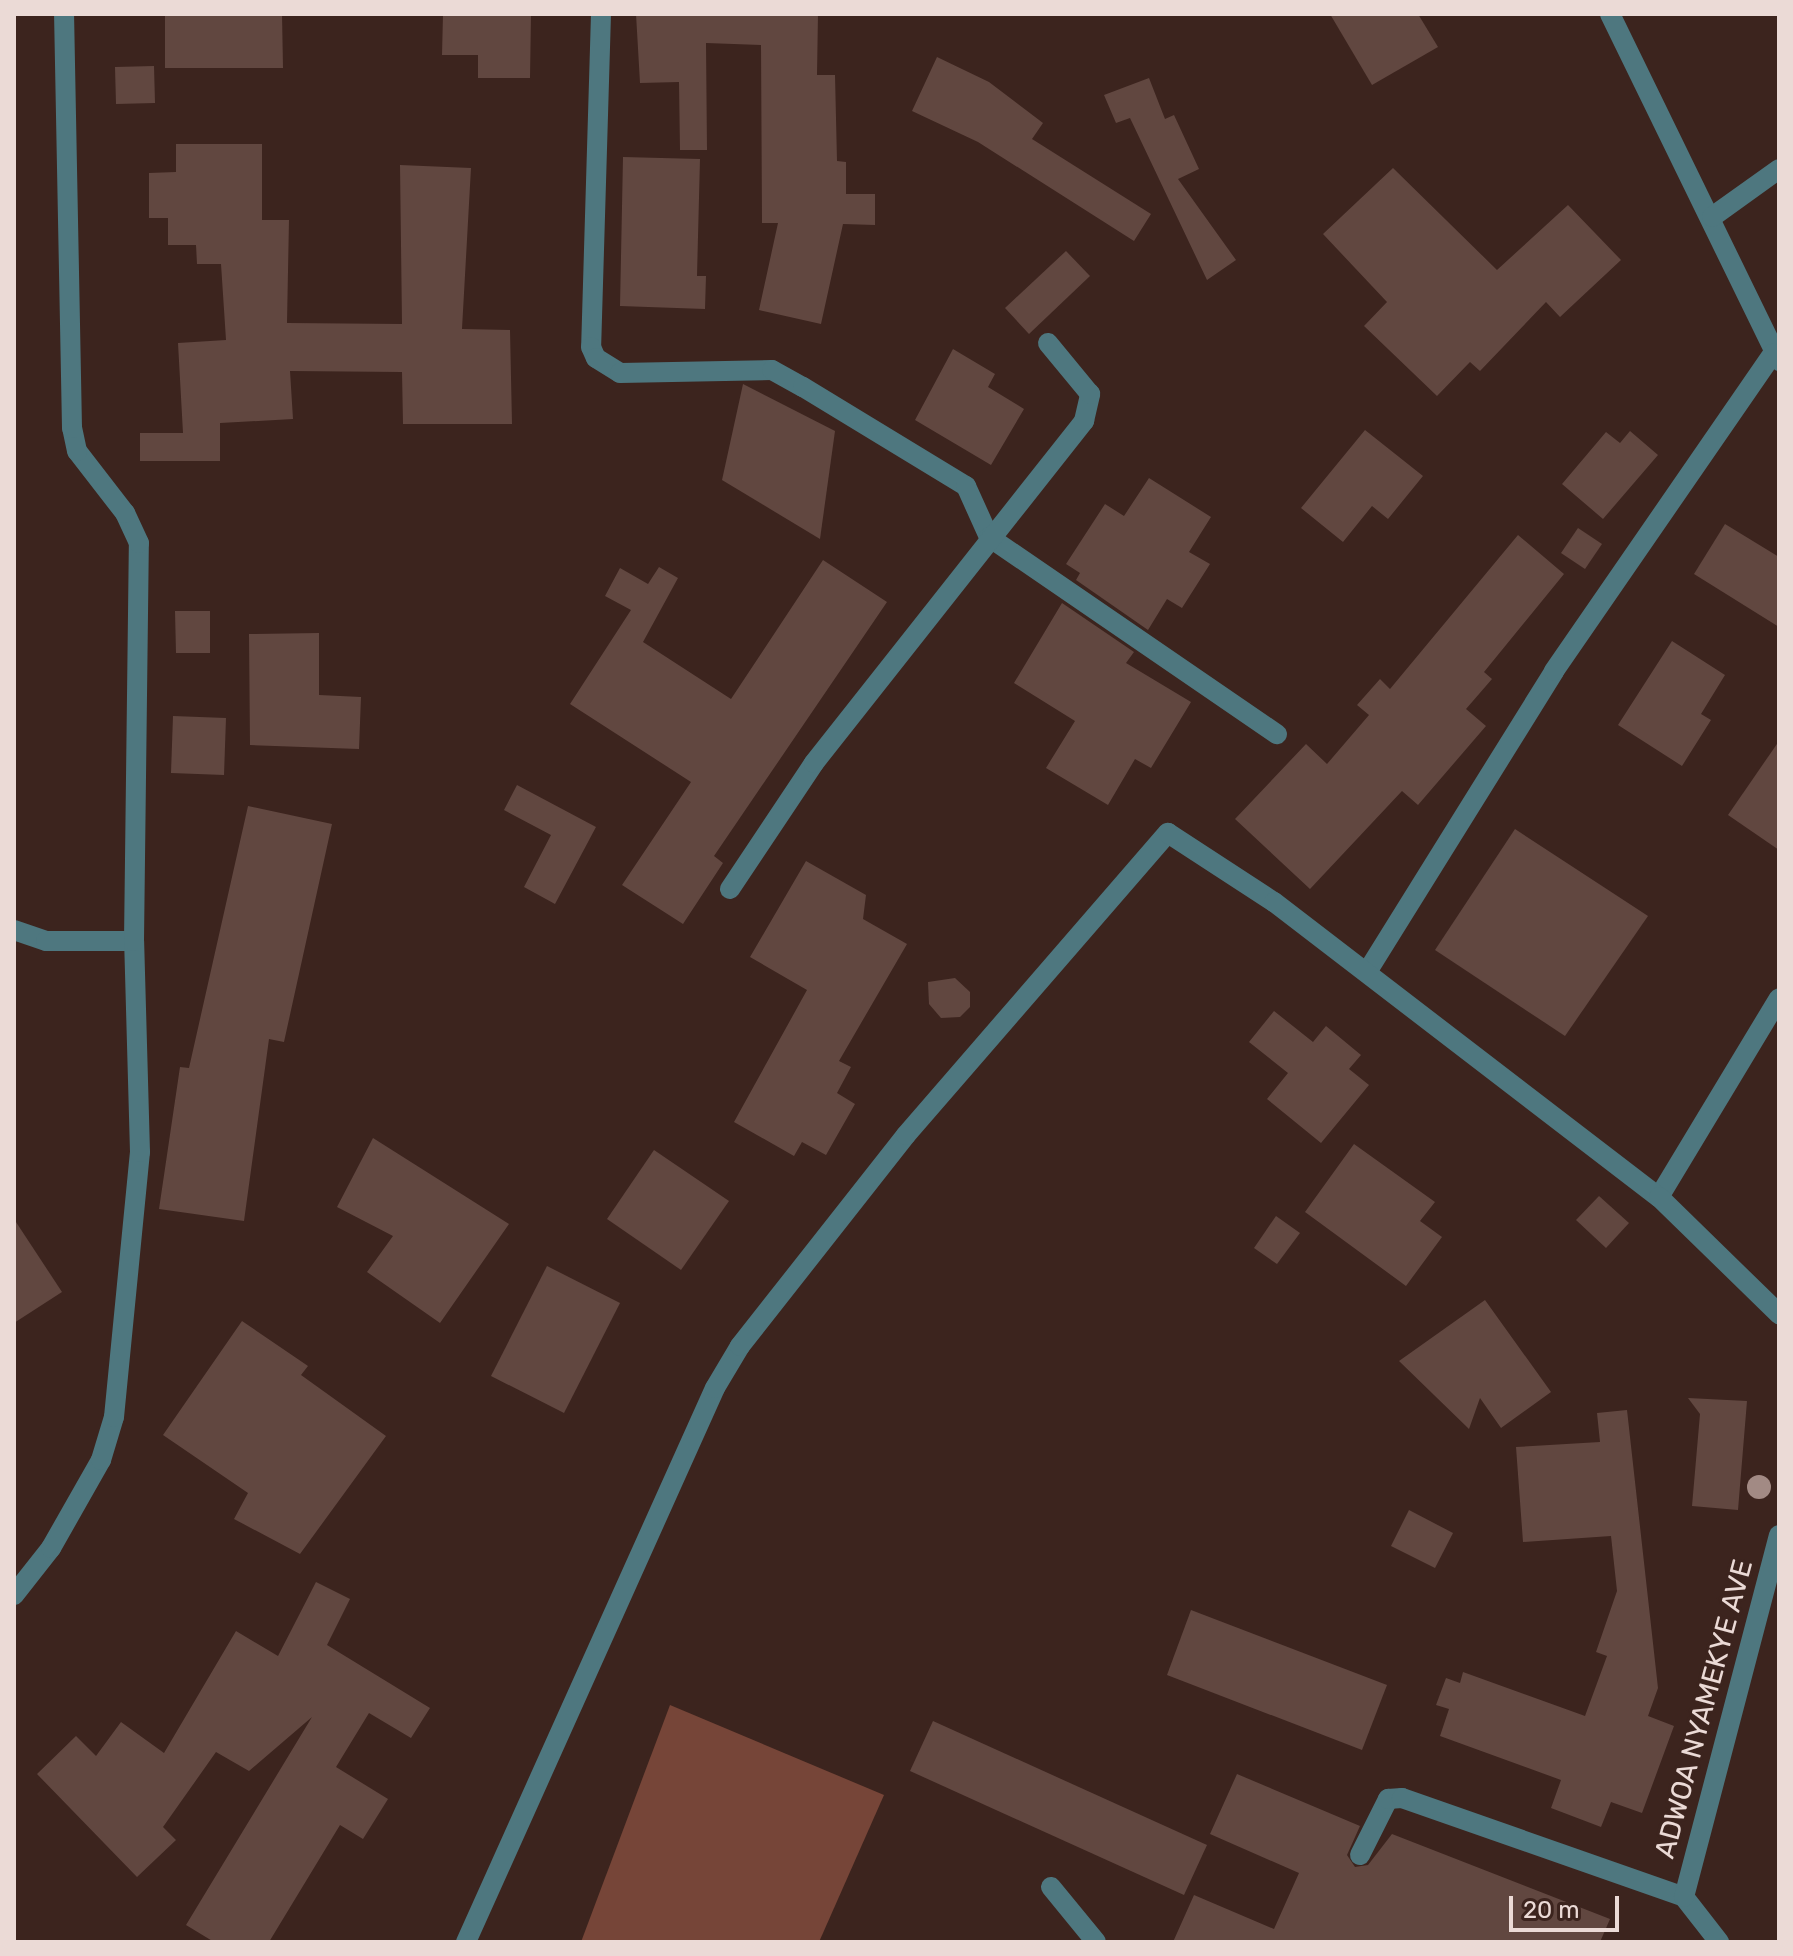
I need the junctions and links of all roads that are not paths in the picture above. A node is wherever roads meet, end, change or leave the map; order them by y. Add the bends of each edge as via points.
1 (64, 14) edge
2 (601, 14) edge
3 (1610, 14) edge
4 (1779, 169) edge
5 (1712, 217) junction
6 (1048, 343) dead end
7 (1776, 357) edge
8 (989, 537) junction
9 (1277, 734) dead end
10 (730, 889) dead end
11 (14, 930) edge
12 (134, 941) junction
13 (1367, 972) junction
14 (1779, 998) edge
15 (1659, 1197) junction
16 (1779, 1314) edge
17 (1779, 1535) edge
18 (14, 1595) edge
19 (1360, 1855) dead end
20 (1051, 1887) dead end
21 (1684, 1897) junction
22 (466, 1942) edge
23 (1096, 1942) edge
24 (1719, 1942) edge

1 - 12 street via 72,428 77,451 125,513 139,543
2 - 8 street via 591,347 596,358 620,373 772,370 966,486
3 - 5 street
4 - 5 street
5 - 7 street
6 - 8 street via 1090,394 1091,408
7 - 13 street via 1554,671
8 - 9 street
8 - 10 street via 814,763
11 - 12 street via 46,941
12 - 18 street via 140,1152 114,1417 101,1460 51,1548
13 - 15 street
13 - 22 street via 1168,833 906,1135 740,1346 715,1388
14 - 15 street
15 - 16 street
17 - 21 street, ADWOA NYAMEKYE AVE
19 - 21 street via 1388,1799 1402,1798
20 - 23 street
21 - 24 street

